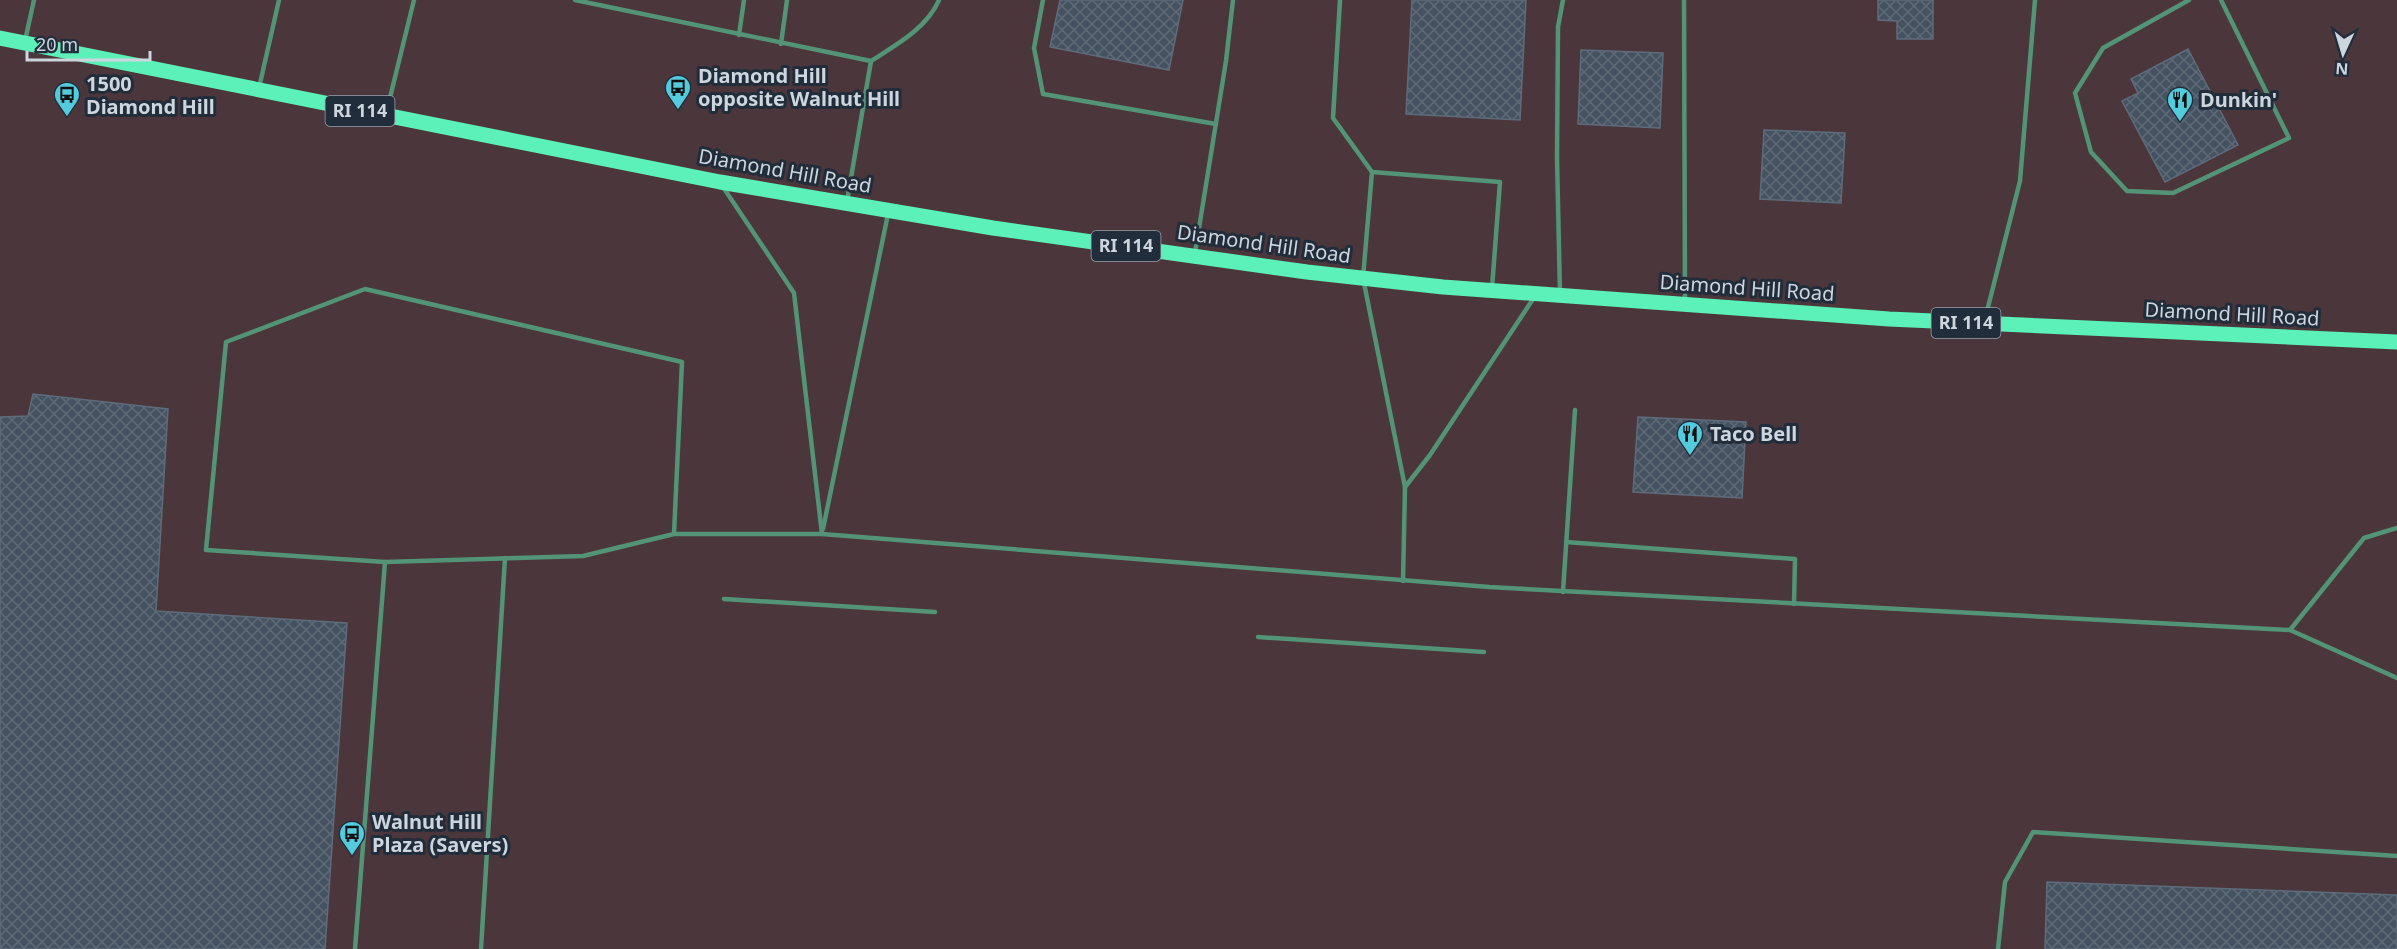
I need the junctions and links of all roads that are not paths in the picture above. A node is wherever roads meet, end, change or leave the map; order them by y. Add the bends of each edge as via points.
1 (34, 0) edge
2 (279, 0) edge
3 (414, 0) edge
4 (575, 0) edge
5 (744, 0) edge
6 (787, 0) edge
7 (939, 0) edge
8 (1043, 0) edge
9 (1233, 0) edge
10 (1340, 0) edge
11 (1563, 0) edge
12 (1684, 0) edge
13 (2035, 0) edge
14 (2189, 0) edge
15 (2221, 0) edge
16 (739, 35) junction
17 (0, 38) edge
18 (24, 42) junction
19 (781, 44) junction
20 (871, 61) junction
21 (259, 91) junction
22 (385, 116) junction
23 (1216, 124) junction
24 (1372, 172) junction
25 (720, 182) junction
26 (847, 204) junction
27 (889, 211) junction
28 (1195, 256) junction
29 (1363, 278) junction
30 (1491, 290) junction
31 (1536, 294) junction
32 (1560, 295) junction
33 (1685, 304) junction
34 (1983, 324) junction
35 (2397, 342) edge
36 (1575, 410) dead end
37 (1405, 487) junction
38 (2397, 528) edge
39 (674, 534) junction
40 (822, 534) junction
41 (1566, 542) junction
42 (505, 558) junction
43 (385, 562) junction
44 (1403, 581) junction
45 (1563, 592) junction
46 (724, 599) dead end
47 (1794, 604) junction
48 (936, 612) dead end
49 (2290, 630) junction
50 (1257, 637) dead end
51 (1484, 652) dead end
52 (2397, 678) edge
53 (2397, 856) edge
54 (355, 949) edge
55 (481, 949) edge
56 (1998, 949) edge

1 - 18 lane
2 - 21 lane
3 - 22 lane
4 - 16 lane
5 - 16 lane
6 - 19 lane
7 - 20 lane via 933,15
8 - 23 lane via 1034,48 1043,94
9 - 23 lane
10 - 24 lane via 1333,118
11 - 32 lane via 1558,27
12 - 33 lane
13 - 34 lane via 2020,181
14 - 15 lane via 2103,48 2075,93 2091,152 2127,192 2173,193 2289,138
16 - 19 lane
17 - 18 main road, Diamond Hill Road / RI 114
18 - 21 main road, Diamond Hill Road / RI 114
19 - 20 lane
20 - 26 lane
21 - 22 main road, Diamond Hill Road / RI 114
22 - 25 main road, Diamond Hill Road / RI 114
23 - 28 lane
24 - 29 lane
24 - 30 lane via 1500,182
25 - 26 main road, Diamond Hill Road / RI 114
25 - 40 lane via 794,293
26 - 27 main road, Diamond Hill Road / RI 114
27 - 28 main road, Diamond Hill Road / RI 114
27 - 40 lane
28 - 29 main road, Diamond Hill Road / RI 114
29 - 30 main road, Diamond Hill Road / RI 114
29 - 37 lane
30 - 31 main road, Diamond Hill Road / RI 114
31 - 32 main road, Diamond Hill Road / RI 114
31 - 37 lane
32 - 33 main road, Diamond Hill Road / RI 114
33 - 34 main road, Diamond Hill Road / RI 114
34 - 35 main road, Diamond Hill Road / RI 114
36 - 41 lane
37 - 44 lane
38 - 49 lane via 2364,538
39 - 40 lane
39 - 42 lane via 583,556
39 - 43 lane via 682,362 365,290 226,342 206,550
40 - 44 lane
41 - 45 lane
41 - 47 lane via 1795,559
42 - 43 lane
42 - 55 lane
43 - 54 lane
44 - 45 lane
45 - 47 lane
46 - 48 lane
47 - 49 lane
49 - 52 lane
50 - 51 lane
53 - 56 lane via 2033,832 2005,882

